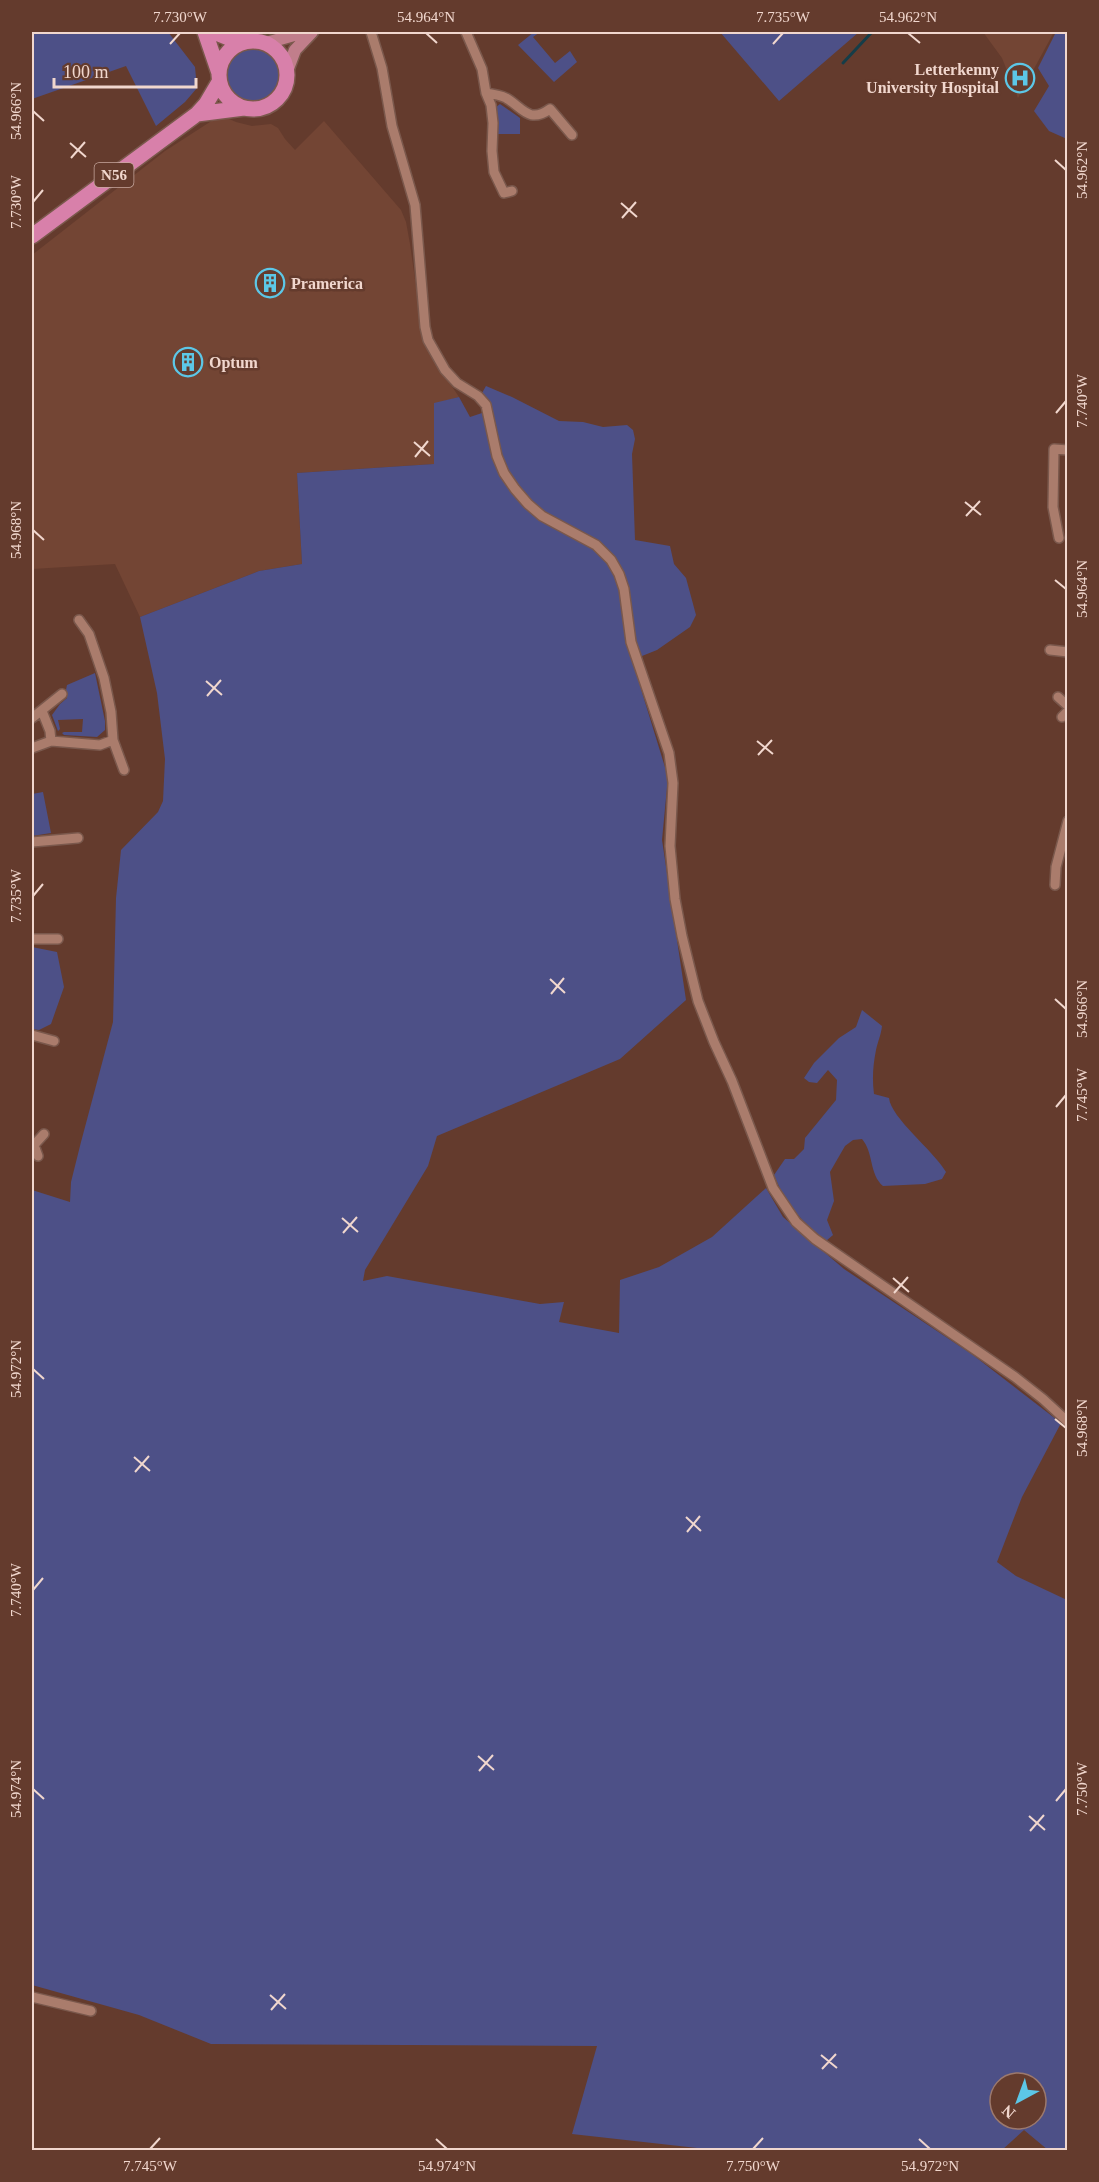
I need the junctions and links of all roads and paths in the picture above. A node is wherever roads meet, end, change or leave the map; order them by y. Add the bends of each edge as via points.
1 (205, 32) edge
2 (214, 32) edge
3 (305, 32) edge
4 (312, 32) edge
5 (371, 32) edge
6 (467, 32) edge
7 (245, 41) junction
8 (266, 43) junction
9 (287, 71) junction
10 (219, 77) junction
11 (486, 93) junction
12 (244, 108) junction
13 (197, 114) junction
14 (572, 135) dead end
15 (512, 191) dead end
16 (32, 236) edge
17 (1068, 450) edge
18 (1060, 538) edge
19 (79, 620) dead end
20 (1050, 650) dead end
21 (1068, 652) edge
22 (62, 694) dead end
23 (1058, 697) dead end
24 (1068, 706) edge
25 (42, 711) junction
26 (32, 718) edge
27 (112, 740) junction
28 (51, 741) junction
29 (32, 748) edge
30 (124, 770) dead end
31 (1068, 821) edge
32 (78, 837) dead end
33 (32, 842) edge
34 (1055, 885) dead end
35 (32, 939) edge
36 (58, 939) dead end
37 (32, 1035) edge
38 (54, 1041) dead end
39 (44, 1134) dead end
40 (33, 1145) edge
41 (38, 1156) dead end
42 (1067, 1421) edge
43 (32, 1997) edge
44 (91, 2011) dead end

1 - 10 main road
2 - 7 main road
3 - 8 main road
4 - 9 main road via 295,50
5 - 42 street via 415,205 428,340 445,370 486,405 497,456 515,489 542,516 596,545 619,574 631,642 669,753 673,783 670,846 686,956 698,1001 773,1188 796,1222 815,1239 1015,1377
6 - 11 street via 482,69
7 - 8 main road
7 - 10 main road, N56 via 228,51
8 - 9 main road via 279,52
9 - 12 main road, N56 via 284,91 274,102 260,109
10 - 12 main road via 228,98
10 - 13 main road, N56
11 - 14 street via 505,98 531,115 541,115 550,109
11 - 15 street via 493,123 494,172 504,193
12 - 13 main road, N56
13 - 16 main road, N56
17 - 18 street via 1054,448 1053,507
19 - 27 street via 89,634 104,678
20 - 21 street
22 - 25 street
23 - 24 street
25 - 26 street
25 - 28 street
27 - 28 street via 100,745
27 - 30 street
28 - 29 street
31 - 34 street
32 - 33 street
35 - 36 street
37 - 38 street
39 - 40 street
40 - 41 street
43 - 44 street

